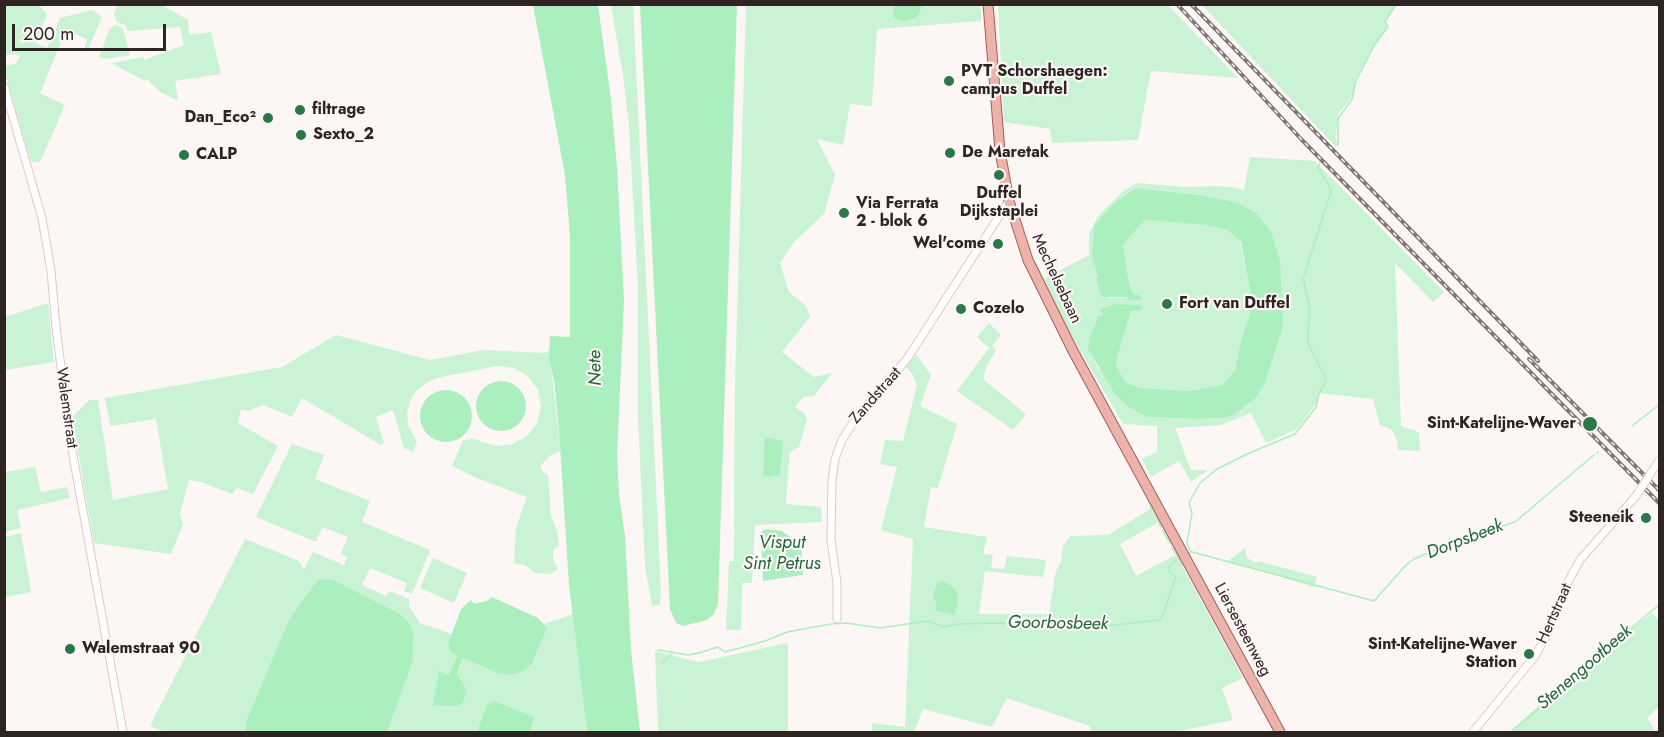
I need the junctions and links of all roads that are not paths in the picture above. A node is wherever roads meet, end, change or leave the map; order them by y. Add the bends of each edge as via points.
1 (988, 4) edge
2 (4, 86) edge
3 (1009, 201) junction
4 (1659, 459) edge
5 (1178, 541) joint
6 (837, 619) dead end
7 (123, 732) edge
8 (1280, 732) edge
9 (1473, 732) edge

1 - 3 main road, Mechelsebaan via 997,129
2 - 7 street, Walemstraat via 42,218 70,439
3 - 5 main road, Mechelsebaan via 1028,260 1073,351
3 - 6 street, Zandstraat via 908,359 856,418 842,440 832,480 831,540
4 - 9 street, Hertstraat, bridge via 1636,496 1580,560 1535,656
5 - 8 main road, Liersesteenweg

